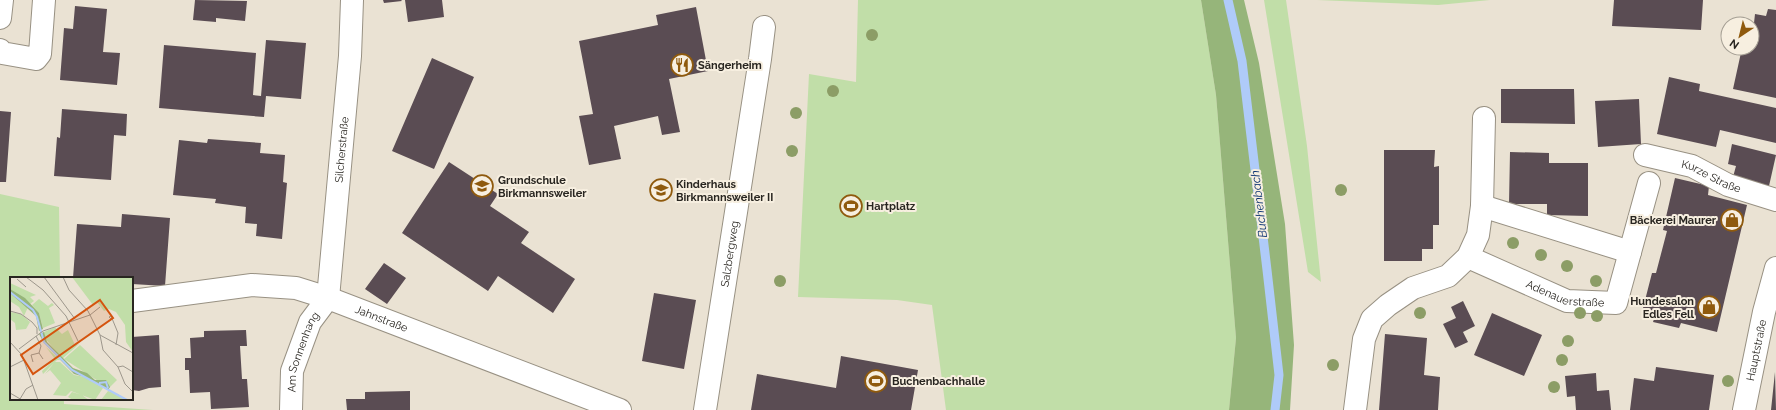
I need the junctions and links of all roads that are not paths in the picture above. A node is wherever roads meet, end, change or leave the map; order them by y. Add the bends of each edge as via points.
1 (2, 0) edge
2 (44, 0) edge
3 (352, 0) edge
4 (0, 18) edge
5 (764, 27) dead end
6 (0, 50) edge
7 (1484, 118) dead end
8 (1645, 155) dead end
9 (1649, 183) dead end
10 (1776, 200) edge
11 (1482, 206) junction
12 (1630, 252) junction
13 (1468, 256) junction
14 (1776, 268) edge
15 (328, 298) junction
16 (133, 301) edge
17 (1770, 313) edge
18 (569, 401) edge
19 (291, 410) edge
20 (620, 410) edge
21 (705, 410) edge
22 (1355, 410) edge
23 (1744, 410) edge

1 - 4 street
2 - 6 street via 40,54 36,59 2,53
3 - 15 street, Silcherstraße via 350,56
5 - 21 street, Salzbergweg
7 - 11 street
8 - 10 street, Kurze Straße via 1692,166 1728,185
9 - 12 street, Adenauerstraße
11 - 12 street
11 - 13 street via 1478,234
12 - 13 street, Adenauerstraße via 1616,303 1567,301
13 - 22 street via 1448,276 1413,288 1372,319 1364,339
14 - 17 street, Hauptstraße
15 - 16 street, Jahnstraße via 296,288 252,285
15 - 18 street, Jahnstraße
15 - 19 street, Am Sonnenhang via 310,322 292,370
17 - 23 street, Hauptstraße
18 - 20 street, Jahnstraße

